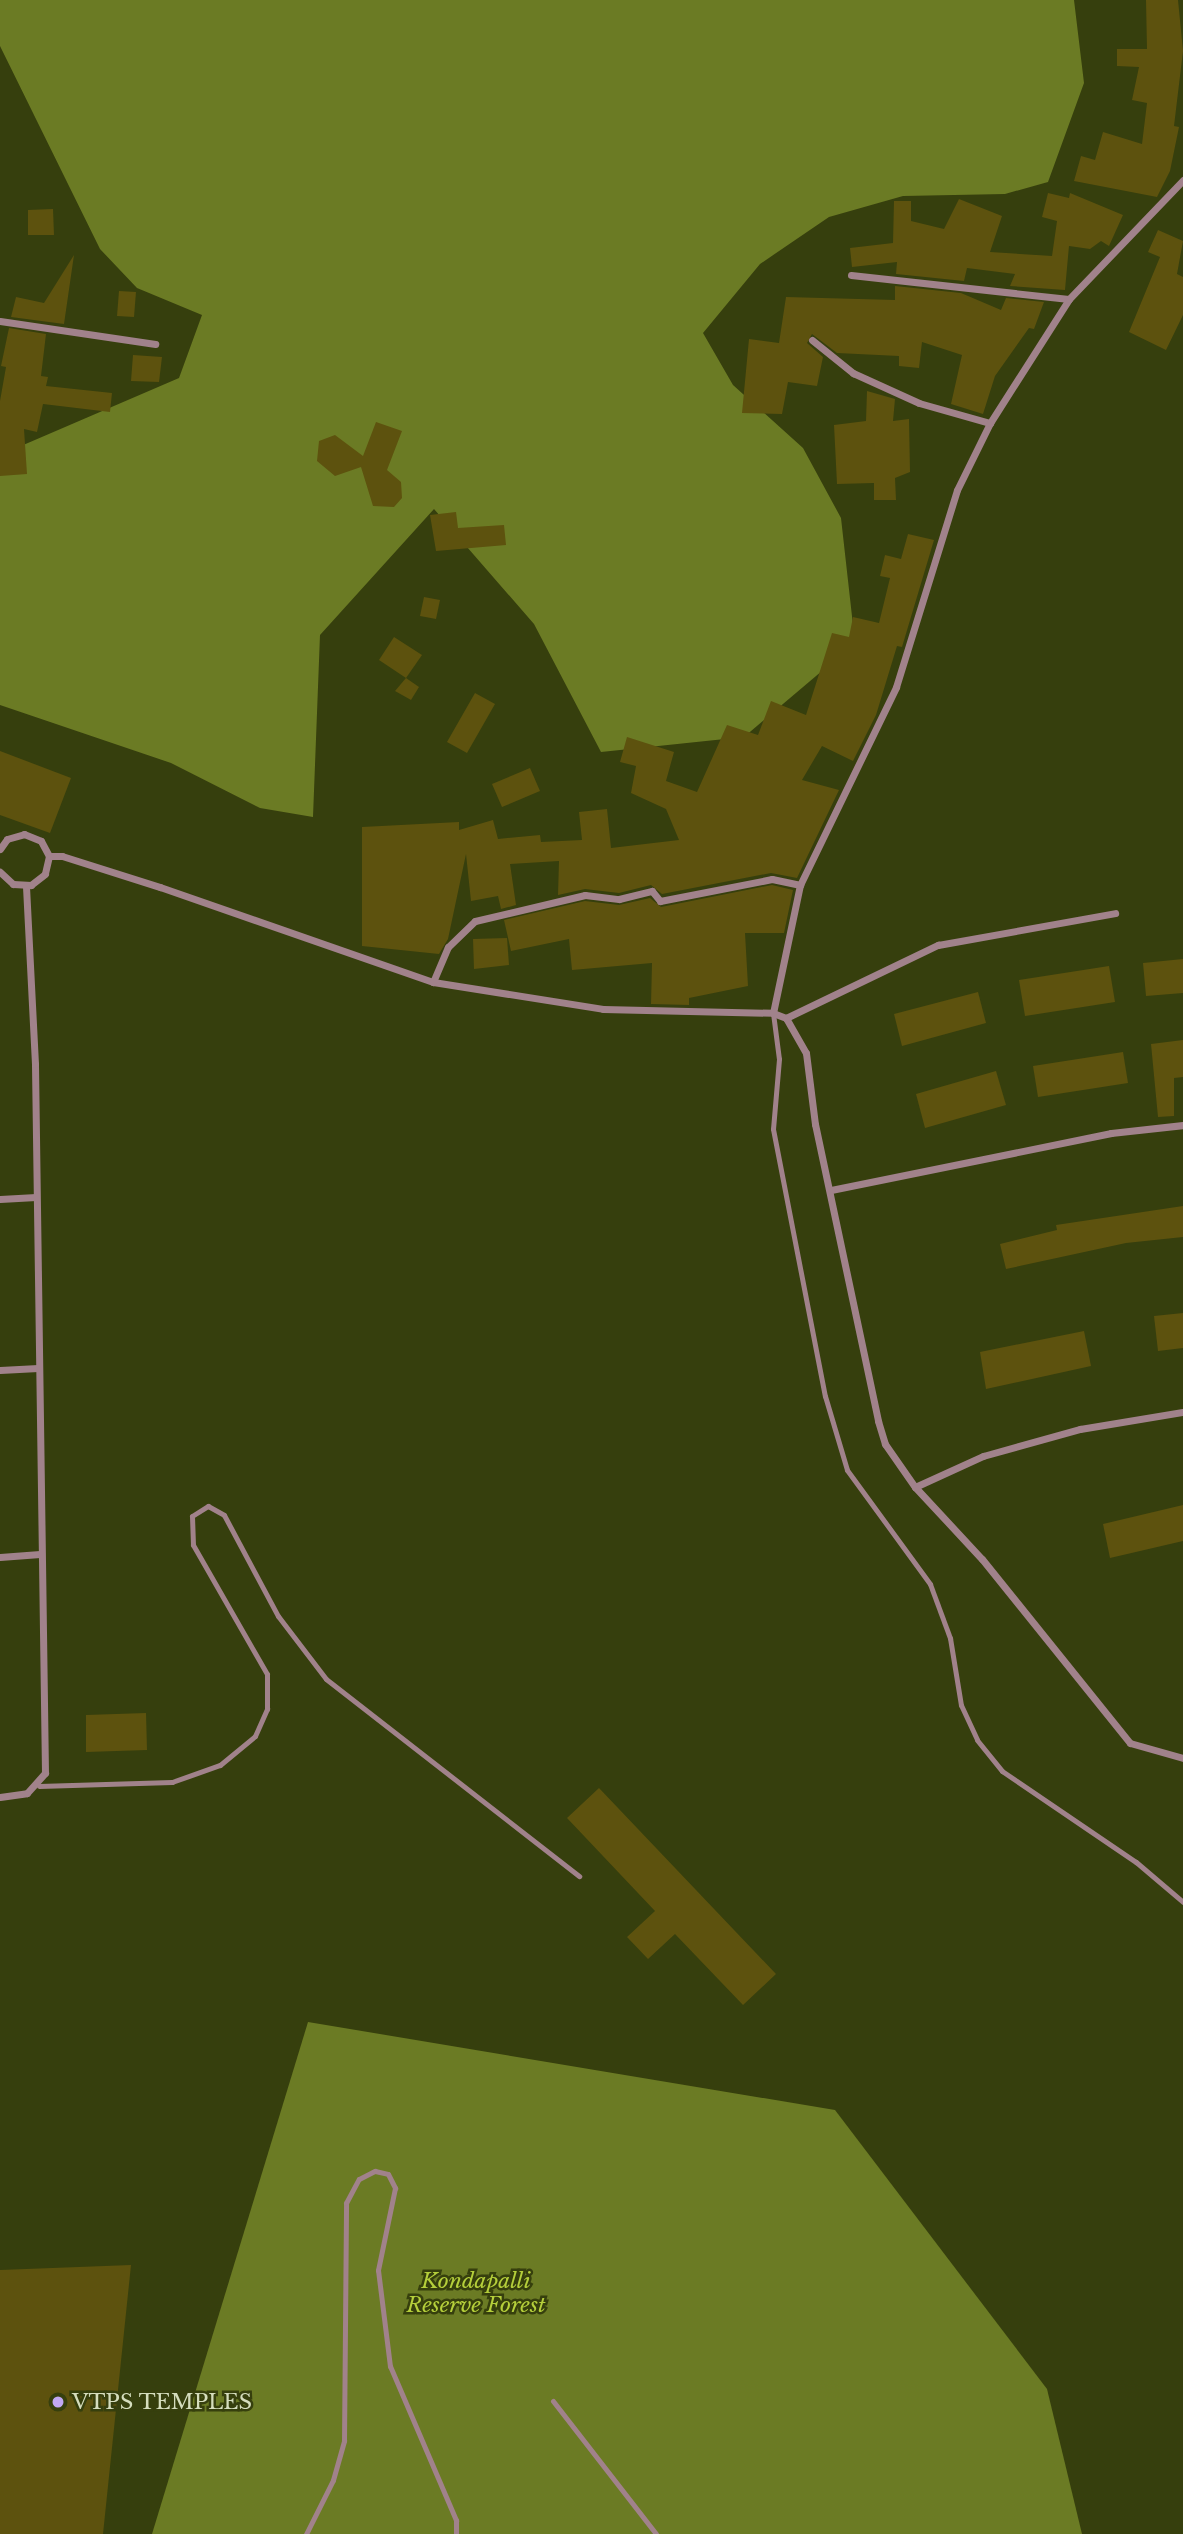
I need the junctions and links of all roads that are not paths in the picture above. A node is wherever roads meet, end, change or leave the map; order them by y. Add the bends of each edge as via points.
1 (1183, 180) edge
2 (851, 275) dead end
3 (1069, 299) junction
4 (0, 321) edge
5 (812, 340) dead end
6 (155, 344) dead end
7 (989, 423) junction
8 (4, 838) edge
9 (0, 849) edge
10 (49, 856) junction
11 (0, 872) edge
12 (800, 885) junction
13 (26, 886) junction
14 (1115, 913) dead end
15 (433, 982) junction
16 (773, 1013) junction
17 (786, 1018) junction
18 (1183, 1125) edge
19 (831, 1190) junction
20 (36, 1197) junction
21 (0, 1199) edge
22 (38, 1368) junction
23 (0, 1370) edge
24 (1183, 1412) edge
25 (915, 1487) junction
26 (40, 1554) junction
27 (0, 1557) edge
28 (1183, 1759) edge
29 (39, 1786) junction
30 (0, 1797) edge
31 (579, 1876) dead end
32 (1183, 1902) edge
33 (553, 2401) dead end
34 (306, 2534) edge
35 (456, 2534) edge
36 (656, 2534) edge

1 - 3 street
2 - 3 street
3 - 7 street
4 - 6 street
5 - 7 street via 853,373 919,403
7 - 12 street via 957,490 896,687
8 - 9 street
8 - 10 street via 33,836
10 - 13 street via 45,874
10 - 15 street via 160,887
11 - 13 street via 13,884
12 - 15 street via 772,879 660,901 652,891 619,899 585,895 475,921 454,939
12 - 16 street
13 - 20 street
14 - 17 street via 938,945
15 - 16 street via 603,1009
16 - 17 street
16 - 32 lane via 779,1059 773,1129 825,1396 847,1470 930,1584 950,1638 961,1705 977,1740 1002,1771 1136,1861
17 - 19 street via 806,1054
18 - 19 street via 1111,1133
19 - 25 street via 878,1421 885,1444
20 - 21 street
20 - 22 street
22 - 23 street
22 - 26 street
24 - 25 street via 1080,1429 995,1452
25 - 28 street via 982,1559 1130,1743
26 - 27 street
26 - 29 street via 45,1773
29 - 30 street
29 - 31 lane via 172,1782 220,1765 256,1736 267,1709 267,1674 193,1545 192,1516 208,1506 224,1516 278,1616 326,1679
33 - 36 lane
34 - 35 lane via 333,2480 344,2441 346,2203 359,2179 375,2171 388,2174 396,2188 377,2270 390,2366 456,2520

